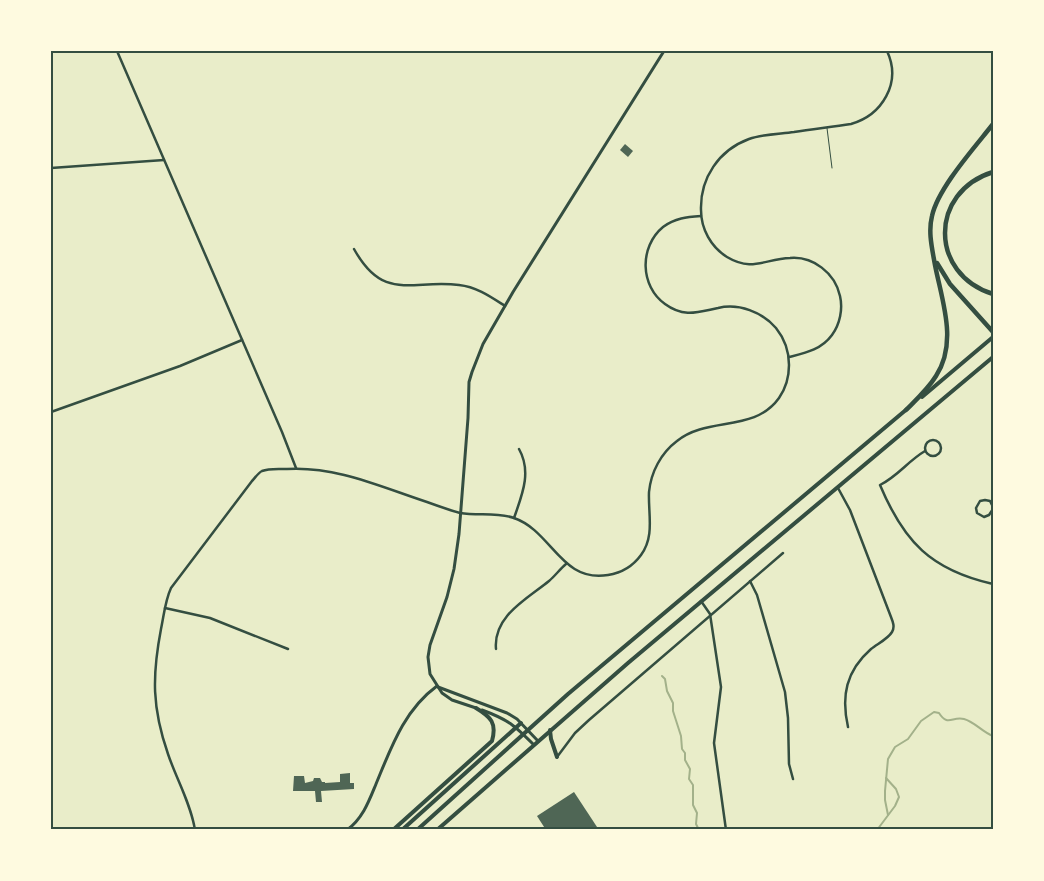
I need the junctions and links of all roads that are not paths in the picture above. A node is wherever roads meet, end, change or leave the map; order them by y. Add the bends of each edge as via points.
1 (117, 51) edge
2 (664, 51) edge
3 (887, 51) edge
4 (993, 124) edge
5 (827, 127) junction
6 (164, 160) junction
7 (51, 168) edge
8 (832, 168) dead end
9 (993, 172) edge
10 (701, 216) junction
11 (354, 249) dead end
12 (933, 255) junction
13 (993, 294) edge
14 (505, 306) junction
15 (993, 332) edge
16 (993, 337) edge
17 (242, 340) junction
18 (789, 357) junction
19 (993, 357) edge
20 (906, 410) junction
21 (51, 412) edge
22 (519, 449) dead end
23 (925, 451) junction
24 (296, 468) junction
25 (837, 487) junction
26 (993, 508) edge
27 (461, 513) junction
28 (514, 518) junction
29 (783, 553) dead end
30 (566, 564) junction
31 (750, 580) junction
32 (993, 584) edge
33 (701, 601) junction
34 (165, 608) junction
35 (710, 614) junction
36 (288, 649) dead end
37 (496, 649) dead end
38 (437, 686) junction
39 (476, 708) junction
40 (521, 723) junction
41 (517, 727) junction
42 (848, 727) dead end
43 (528, 730) junction
44 (550, 730) junction
45 (523, 734) junction
46 (538, 741) junction
47 (534, 745) junction
48 (557, 757) joint
49 (793, 779) dead end
50 (194, 830) edge
51 (347, 830) edge
52 (392, 830) edge
53 (402, 830) edge
54 (417, 830) edge
55 (437, 830) edge
56 (726, 830) edge

1 - 6 street
2 - 14 main road
3 - 5 street via 892,79 878,109 858,122
4 - 12 highway via 937,201 931,222
5 - 8 lane
5 - 10 street via 759,137 731,149 719,159 708,176 702,193
6 - 7 street
6 - 17 street
9 - 13 highway via 973,181 960,192 949,210 945,231 948,253 959,272 973,285
10 - 18 street via 709,239 734,261 760,264 799,258 821,266 832,277 841,299 835,331 818,348
10 - 18 street via 670,222 657,233 648,247 645,262 650,286 660,300 680,312 734,307 759,314 779,332
11 - 14 street via 369,271 382,280 407,286 448,284 468,287
12 - 15 highway via 950,284
12 - 20 highway via 948,345 936,376
14 - 27 main road via 483,344 472,372
16 - 20 highway
17 - 21 street
17 - 24 street
18 - 30 street via 786,384 778,400 764,413 749,420 691,432 662,456 649,493 649,538 634,562 619,572 603,576 587,575
19 - 25 highway
20 - 43 highway
22 - 28 street via 526,476
23 - 23 street via 928,455 936,455 941,449 940,444 930,440 924,445
23 - 32 street via 880,485 889,505 907,534 932,558 948,569
24 - 27 street via 338,473
24 - 34 street via 264,470 255,477 175,582
25 - 33 highway
25 - 42 street via 850,510 893,626 890,634 866,654 850,676 844,700
26 - 26 street via 989,515 984,516 977,513 976,508 980,501 985,500 990,501
27 - 28 street
27 - 38 main road via 450,584 428,652 430,674
28 - 30 street via 538,532
29 - 31 street
30 - 37 street via 509,614 498,630
31 - 35 street
31 - 49 street via 785,692 789,764
33 - 35 street
33 - 44 highway
34 - 36 street via 210,618
34 - 50 street via 155,659 155,704 162,736
35 - 48 street via 575,733
35 - 56 street via 721,687 714,743
38 - 39 main road via 444,695
38 - 40 main road via 496,708
38 - 51 main road via 416,704 404,722 364,811
39 - 41 main road
39 - 52 highway via 490,717 494,733 492,741
40 - 41 highway
40 - 43 main road
41 - 45 main road
41 - 53 highway
43 - 45 highway
43 - 46 main road
44 - 46 highway
44 - 48 highway
45 - 47 main road
45 - 54 highway
46 - 47 highway
47 - 55 highway

